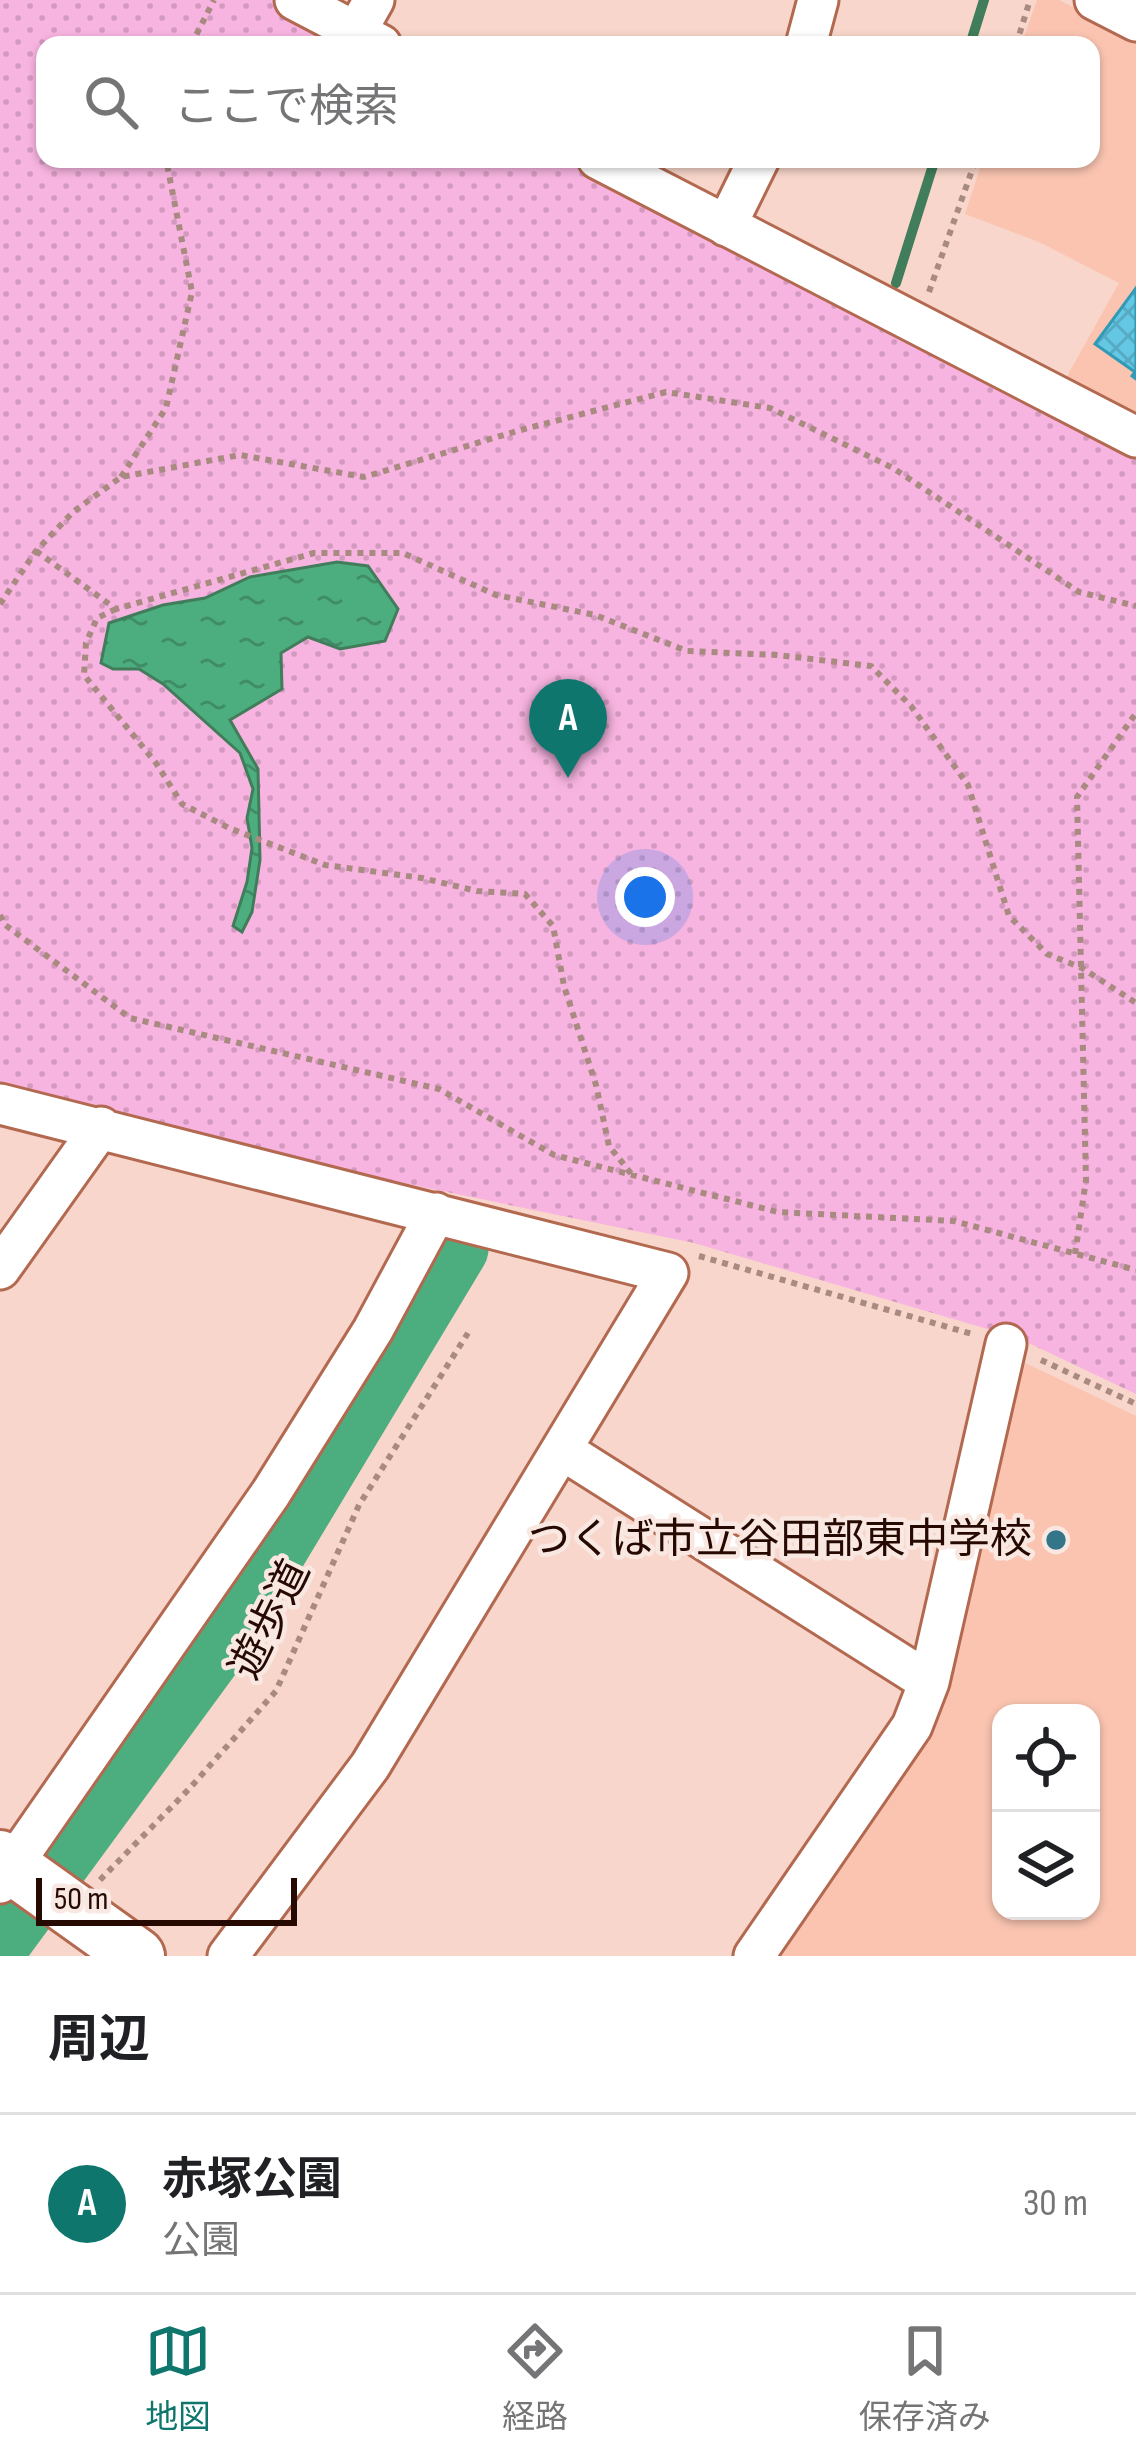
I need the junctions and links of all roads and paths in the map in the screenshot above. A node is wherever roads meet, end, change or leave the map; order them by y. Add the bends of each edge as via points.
1 (214, 0) edge
2 (295, 0) edge
3 (818, 0) edge
4 (1030, 0) edge
5 (1095, 0) edge
6 (1136, 21) edge
7 (371, 26) edge
8 (195, 36) edge
9 (808, 36) edge
10 (1019, 36) edge
11 (168, 168) edge
12 (615, 168) edge
13 (755, 168) edge
14 (973, 168) edge
15 (726, 226) junction
16 (918, 324) junction
17 (1136, 436) edge
18 (121, 477) junction
19 (36, 551) junction
20 (0, 604) edge
21 (1136, 606) edge
22 (116, 608) junction
23 (1136, 713) edge
24 (0, 915) edge
25 (1082, 968) junction
26 (1136, 1003) edge
27 (0, 1104) edge
28 (101, 1127) junction
29 (633, 1175) junction
30 (436, 1214) junction
31 (1075, 1254) junction
32 (699, 1256) dead end
33 (0, 1270) edge
34 (1136, 1270) edge
35 (468, 1333) dead end
36 (1006, 1344) junction
37 (1136, 1404) edge
38 (564, 1451) junction
39 (929, 1682) junction
40 (30, 1883) edge
41 (137, 1956) edge
42 (228, 1956) edge
43 (754, 1956) edge

1 - 8 path
2 - 7 street
3 - 9 street
4 - 10 path
5 - 6 street
11 - 18 path via 192,292 166,408
12 - 15 street
13 - 15 street
14 - 16 path
15 - 16 street
16 - 17 street
18 - 19 path
18 - 21 path via 240,455 364,477 667,392 770,408 893,468 1079,592
19 - 20 path
19 - 22 path
22 - 25 path via 314,553 403,553 496,595 595,615 687,651 871,666 968,785 1009,916 1047,954
22 - 29 path via 97,618 84,675 182,803 325,866 525,894 553,926 609,1146
23 - 25 path via 1077,797
24 - 29 path via 130,1018 439,1089 554,1155
25 - 26 path
25 - 31 path via 1086,1180
27 - 28 street
28 - 30 street
28 - 33 street
29 - 31 path via 778,1212 954,1221
30 - 38 street via 668,1273
30 - 40 street via 373,1330
31 - 34 path
32 - 36 path
35 - 40 path, 遊歩道 via 359,1504 276,1691 190,1788
36 - 37 path
36 - 39 street
38 - 39 street
38 - 42 street via 370,1766
39 - 43 street via 912,1726
40 - 41 street

